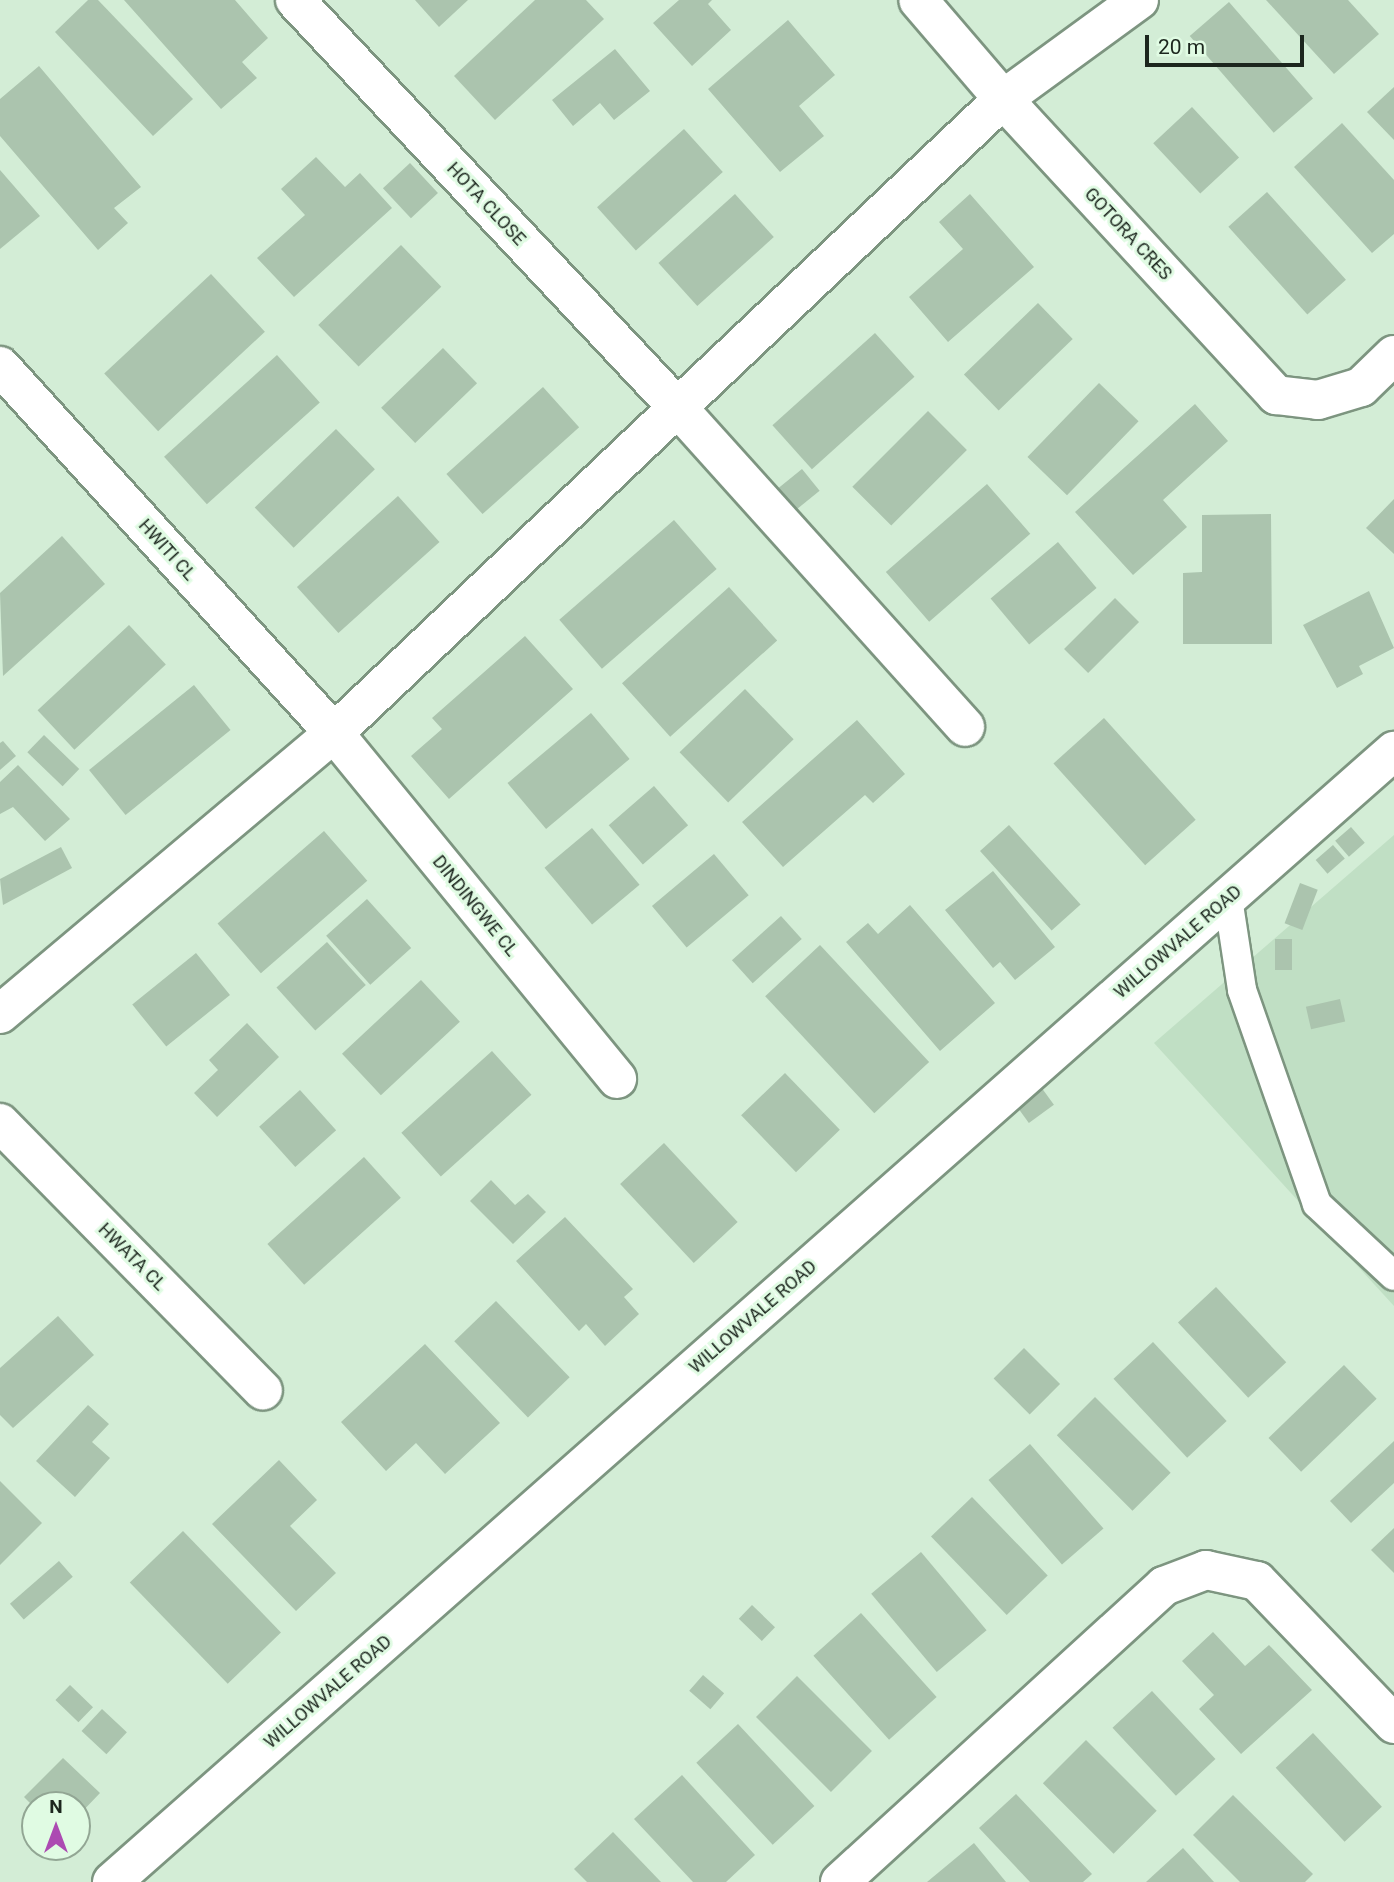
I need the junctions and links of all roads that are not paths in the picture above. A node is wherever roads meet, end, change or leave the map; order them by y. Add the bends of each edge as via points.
1 (295, 0) edge
2 (918, 0) edge
3 (1139, 0) edge
4 (1003, 99) junction
5 (1394, 355) edge
6 (0, 366) edge
7 (678, 408) junction
8 (965, 727) dead end
9 (334, 733) junction
10 (1394, 751) edge
11 (1228, 898) junction
12 (0, 1014) edge
13 (617, 1079) dead end
14 (0, 1124) edge
15 (1394, 1276) edge
16 (263, 1391) dead end
17 (1394, 1724) edge
18 (130, 1877) edge
19 (840, 1882) edge

1 - 7 street, HOTA CLOSE
2 - 4 street, GOTORA CRES
3 - 4 street
4 - 5 street, GOTORA CRES via 1276,395 1318,400 1361,387
4 - 7 street
6 - 9 street, HWITI CL
7 - 8 street, HOTA CLOSE
7 - 9 street
9 - 12 street
9 - 13 street, DINDINGWE CL
10 - 11 street, WILLOWVALE ROAD
11 - 15 lane via 1242,990 1317,1204
11 - 18 street, WILLOWVALE ROAD
14 - 16 street, HWATA CL
17 - 19 street via 1257,1581 1206,1570 1164,1586

